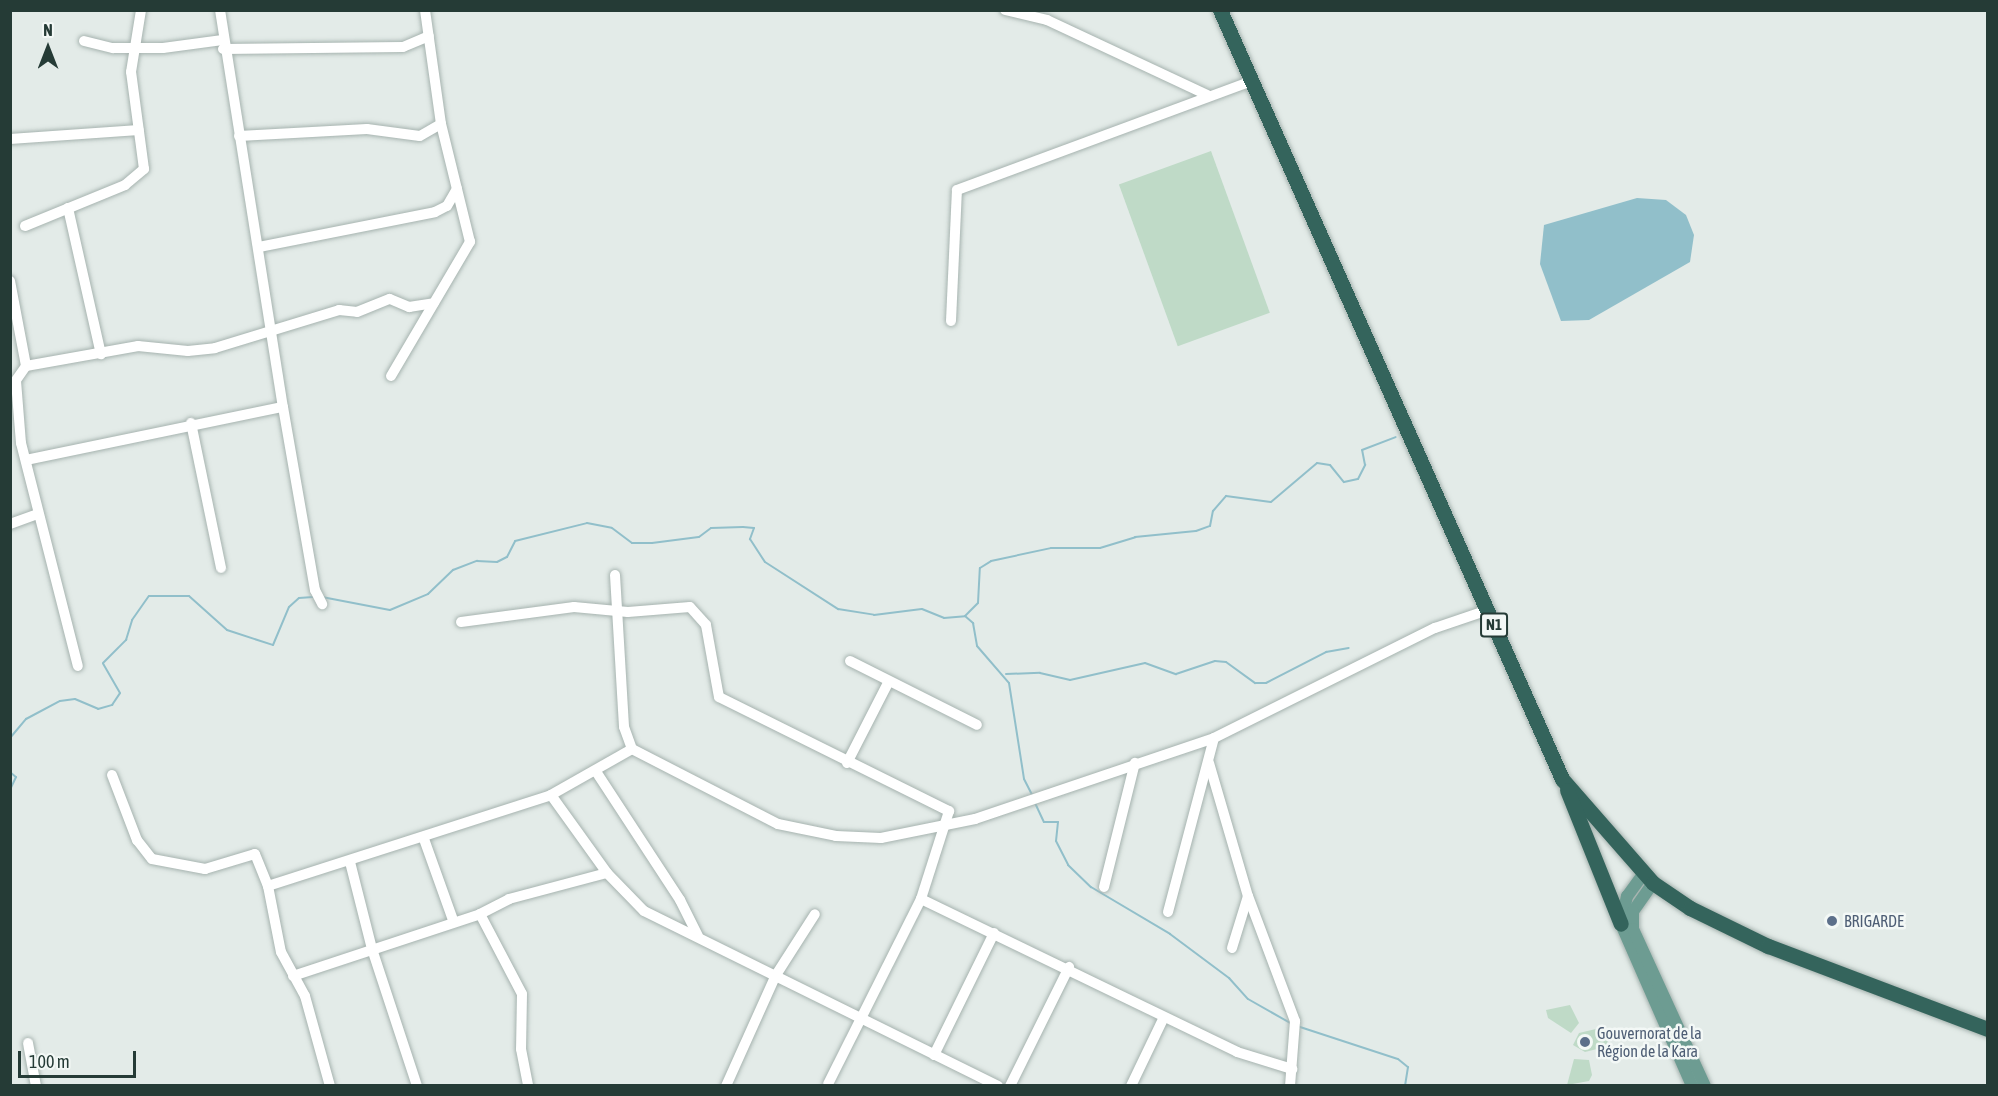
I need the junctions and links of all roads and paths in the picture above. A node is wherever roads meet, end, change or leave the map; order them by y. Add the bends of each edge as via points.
1 (141, 10) edge
2 (220, 10) edge
3 (425, 10) edge
4 (1005, 10) edge
5 (1221, 10) edge
6 (429, 36) junction
7 (84, 41) dead end
8 (223, 44) junction
9 (132, 48) junction
10 (1251, 81) junction
11 (1207, 96) junction
12 (441, 124) junction
13 (139, 130) junction
14 (239, 136) junction
15 (10, 139) edge
16 (457, 188) junction
17 (68, 208) junction
18 (25, 226) dead end
19 (259, 247) junction
20 (10, 281) edge
21 (434, 303) junction
22 (951, 321) dead end
23 (272, 331) junction
24 (16, 349) edge
25 (101, 354) junction
26 (26, 366) junction
27 (391, 376) dead end
28 (13, 384) edge
29 (283, 407) junction
30 (191, 423) junction
31 (15, 431) edge
32 (26, 460) junction
33 (37, 514) junction
34 (10, 524) edge
35 (221, 568) dead end
36 (615, 575) dead end
37 (322, 604) dead end
38 (1488, 610) junction
39 (617, 611) junction
40 (461, 622) dead end
41 (850, 662) dead end
42 (78, 666) dead end
43 (889, 681) junction
44 (976, 725) dead end
45 (1214, 738) junction
46 (632, 749) junction
47 (847, 763) junction
48 (1135, 763) junction
49 (1209, 763) junction
50 (597, 773) junction
51 (112, 775) dead end
52 (1562, 779) junction
53 (551, 795) junction
54 (945, 826) junction
55 (424, 839) junction
56 (350, 862) junction
57 (608, 873) junction
58 (1649, 878) junction
59 (268, 886) junction
60 (1104, 887) dead end
61 (1248, 896) junction
62 (921, 899) junction
63 (1168, 912) dead end
64 (480, 914) junction
65 (815, 914) dead end
66 (453, 920) junction
67 (1621, 924) junction
68 (994, 933) junction
69 (698, 936) junction
70 (1232, 948) dead end
71 (372, 950) junction
72 (1069, 968) junction
73 (776, 975) junction
74 (293, 976) junction
75 (1164, 1017) junction
76 (858, 1019) junction
77 (1670, 1023) junction
78 (1988, 1029) edge
79 (28, 1042) dead end
80 (934, 1055) junction
81 (1292, 1069) junction
82 (828, 1085) edge
83 (36, 1086) edge
84 (330, 1086) edge
85 (417, 1086) edge
86 (528, 1086) edge
87 (726, 1086) edge
88 (998, 1086) edge
89 (1010, 1086) edge
90 (1131, 1086) edge
91 (1290, 1086) edge
92 (1692, 1086) edge
93 (1705, 1086) edge

1 - 9 street
2 - 8 street
3 - 6 street
4 - 11 street via 1047,20
5 - 10 highway, N1
6 - 8 street via 403,47
6 - 12 street
7 - 9 street
8 - 9 street
8 - 14 street
9 - 13 street
10 - 11 street
10 - 38 highway, N1
11 - 22 street via 957,190
12 - 14 street via 420,136 368,129
12 - 16 street
13 - 15 street
13 - 17 street via 144,169 125,185
14 - 19 street
16 - 19 street via 447,207 435,212
16 - 21 street via 470,242
17 - 18 street
17 - 25 street
19 - 23 street
20 - 24 street
21 - 23 street via 409,308 390,299
21 - 27 street
23 - 25 street via 188,351 138,346
23 - 29 street
24 - 26 street
25 - 26 street
26 - 28 street
28 - 31 street
29 - 30 street
29 - 37 street via 315,590
30 - 32 street
30 - 35 street
31 - 32 street
32 - 33 street
33 - 34 street
33 - 42 street
36 - 39 street
38 - 45 street via 1435,628
38 - 52 highway, N1
39 - 40 street via 574,607
39 - 46 street via 624,727
39 - 47 street via 690,607 706,625 718,697
41 - 43 street
43 - 44 street
43 - 47 street
45 - 48 street
45 - 49 street
46 - 50 street
46 - 54 street via 678,777 778,824 800,830 881,838
47 - 54 street via 949,812
48 - 54 street
48 - 60 street
49 - 61 street
49 - 63 street
50 - 53 street
50 - 69 street via 680,900
51 - 59 street via 137,840 152,860 205,869 255,854
52 - 58 highway, N1
52 - 67 highway
53 - 55 street
53 - 57 street
54 - 62 street
55 - 56 street
55 - 66 street
56 - 59 street
56 - 71 street
57 - 64 street via 509,899
57 - 69 street via 644,911
58 - 67 main road via 1627,896
58 - 77 main road via 1632,921
58 - 78 highway, N1 via 1747,937
59 - 74 street via 281,952
61 - 70 street
61 - 81 street via 1278,966 1295,1025
62 - 68 street
62 - 76 street
64 - 66 street
64 - 86 street via 522,994 526,1012 521,1049
65 - 73 street
66 - 71 street
67 - 77 main road
68 - 72 street
68 - 80 street
69 - 73 street
71 - 74 street
71 - 85 street
72 - 75 street
72 - 89 street
73 - 76 street
73 - 87 street
74 - 84 street via 305,996
75 - 81 street via 1237,1052
75 - 90 street
76 - 80 street
76 - 82 street
77 - 92 main road
77 - 93 main road
79 - 83 street
80 - 88 street
81 - 91 street

